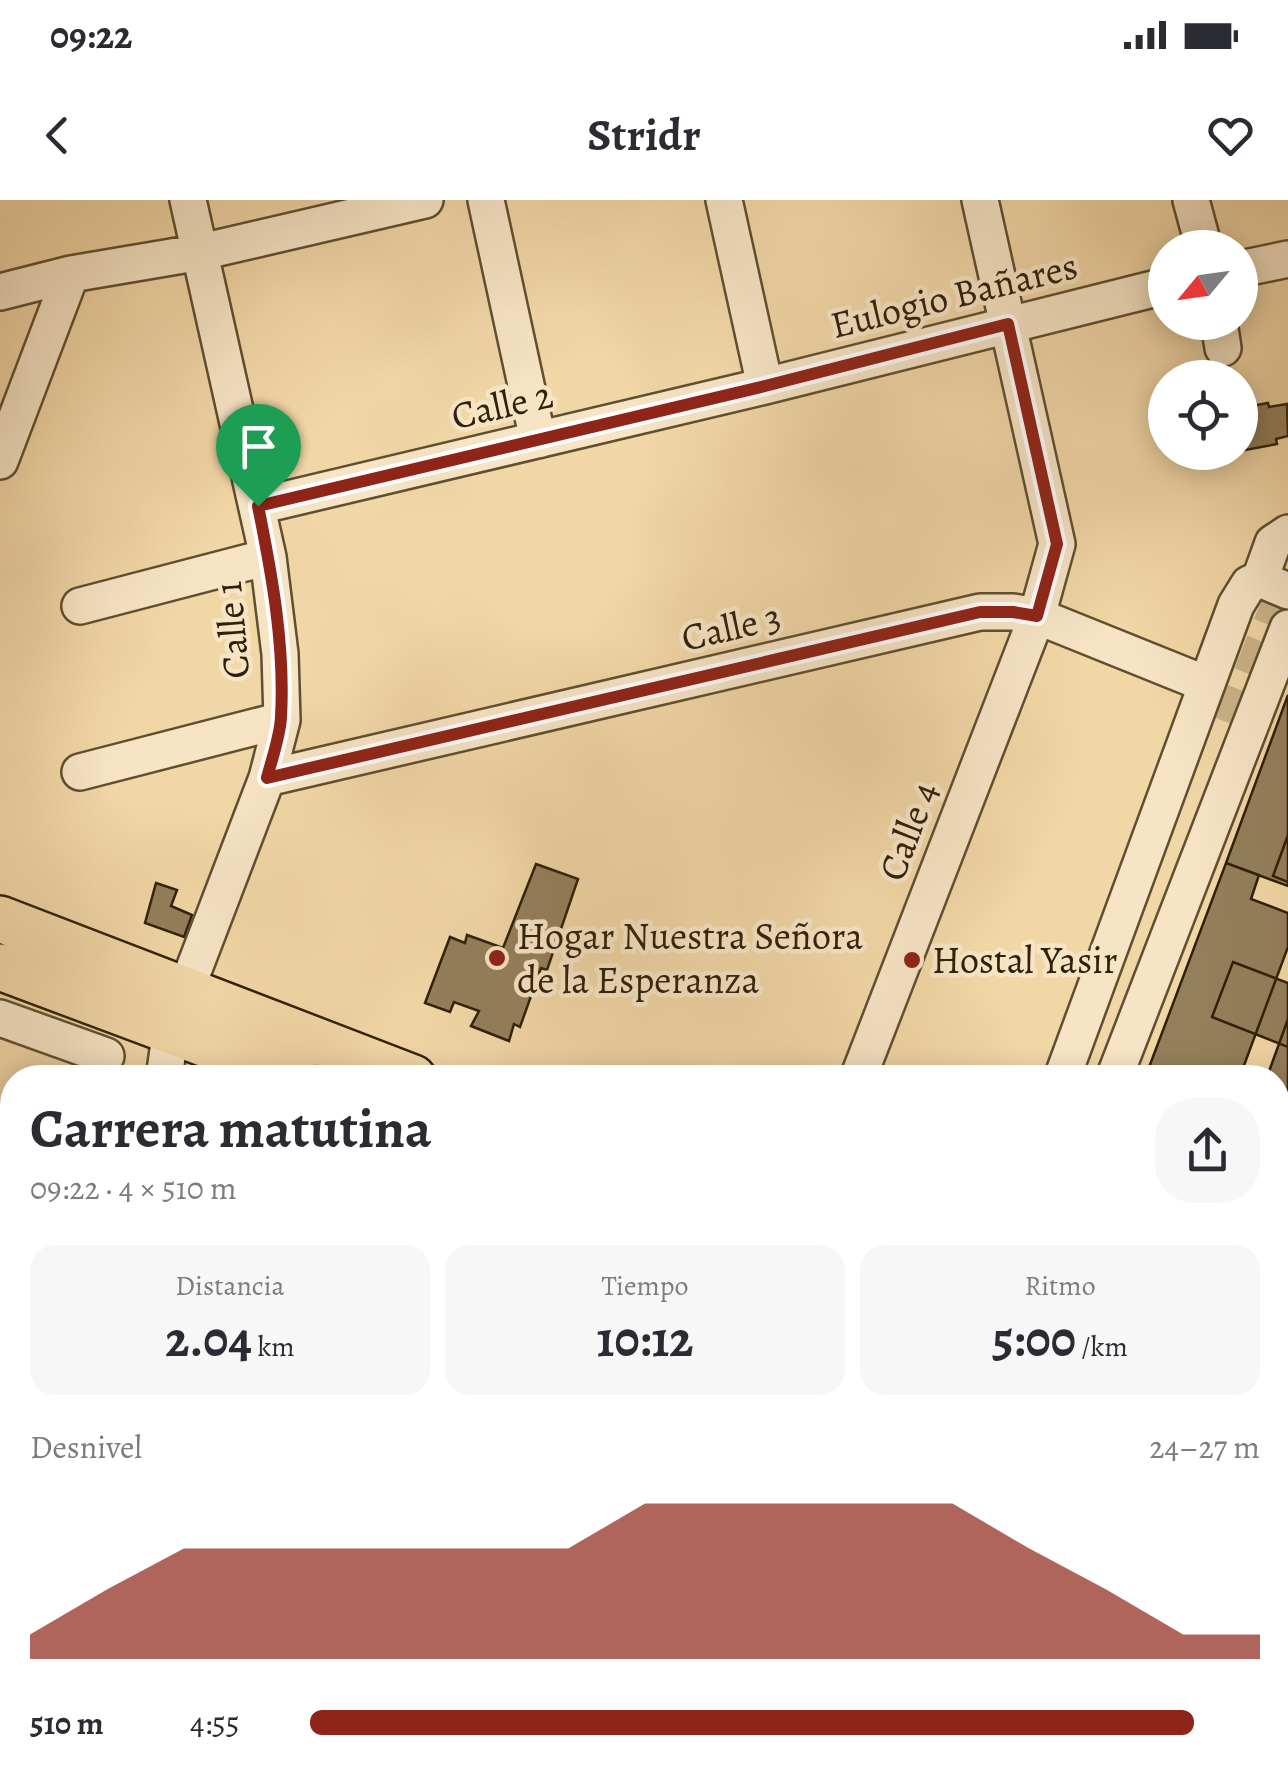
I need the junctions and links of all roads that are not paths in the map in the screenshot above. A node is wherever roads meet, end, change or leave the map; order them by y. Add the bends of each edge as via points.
1 (188, 200) edge
2 (425, 200) edge
3 (486, 200) edge
4 (724, 200) edge
5 (980, 200) edge
6 (1191, 200) edge
7 (371, 206) edge
8 (1199, 230) edge
9 (201, 252) junction
10 (1288, 259) edge
11 (1258, 265) edge
12 (71, 274) junction
13 (1148, 290) edge
14 (0, 292) edge
15 (1008, 324) junction
16 (765, 386) junction
17 (538, 440) junction
18 (0, 460) edge
19 (258, 506) junction
20 (1288, 534) edge
21 (268, 557) junction
22 (1274, 585) edge
23 (80, 606) dead end
24 (1037, 616) junction
25 (1288, 628) edge
26 (1206, 684) junction
27 (282, 720) junction
28 (1231, 724) tunnel mouth
29 (80, 772) dead end
30 (267, 778) junction
31 (1137, 874) junction
32 (0, 919) edge
33 (0, 966) edge
34 (47, 984) junction
35 (1123, 1006) dead end
36 (179, 1010) junction
37 (7, 1020) edge
38 (106, 1056) dead end
39 (167, 1065) edge
40 (237, 1065) edge
41 (368, 1065) edge
42 (863, 1065) edge
43 (1067, 1065) edge
44 (1101, 1065) edge
45 (1119, 1065) edge

1 - 9 street, Calle 1
2 - 7 street
3 - 17 street
4 - 16 street
5 - 15 street, Calle 4
6 - 8 street
7 - 9 street
9 - 12 street
9 - 19 street, Calle 1
10 - 11 street
12 - 14 street
12 - 18 street
13 - 15 street, Eulogio Bañares
15 - 16 street, Eulogio Bañares
15 - 24 street, Calle 4 via 1057,544
16 - 17 street, Calle 2
17 - 19 street, Calle 2
19 - 21 street, Calle 1
20 - 22 street via 1273,543
21 - 23 street
21 - 27 street, Calle 1
22 - 26 street via 1249,584
24 - 26 street, Calle 3
24 - 30 street, Calle 3 via 980,612
24 - 42 street, Calle 4
25 - 45 street
26 - 31 street
27 - 29 street
27 - 30 street, Calle 1
28 - 31 street via 1184,841 1172,860
30 - 36 street, Calle 1
31 - 43 street
32 - 36 main road
33 - 34 main road
34 - 36 main road
34 - 37 street
35 - 44 street
36 - 39 street, Calle 1
36 - 40 main road
36 - 41 main road
37 - 38 street

